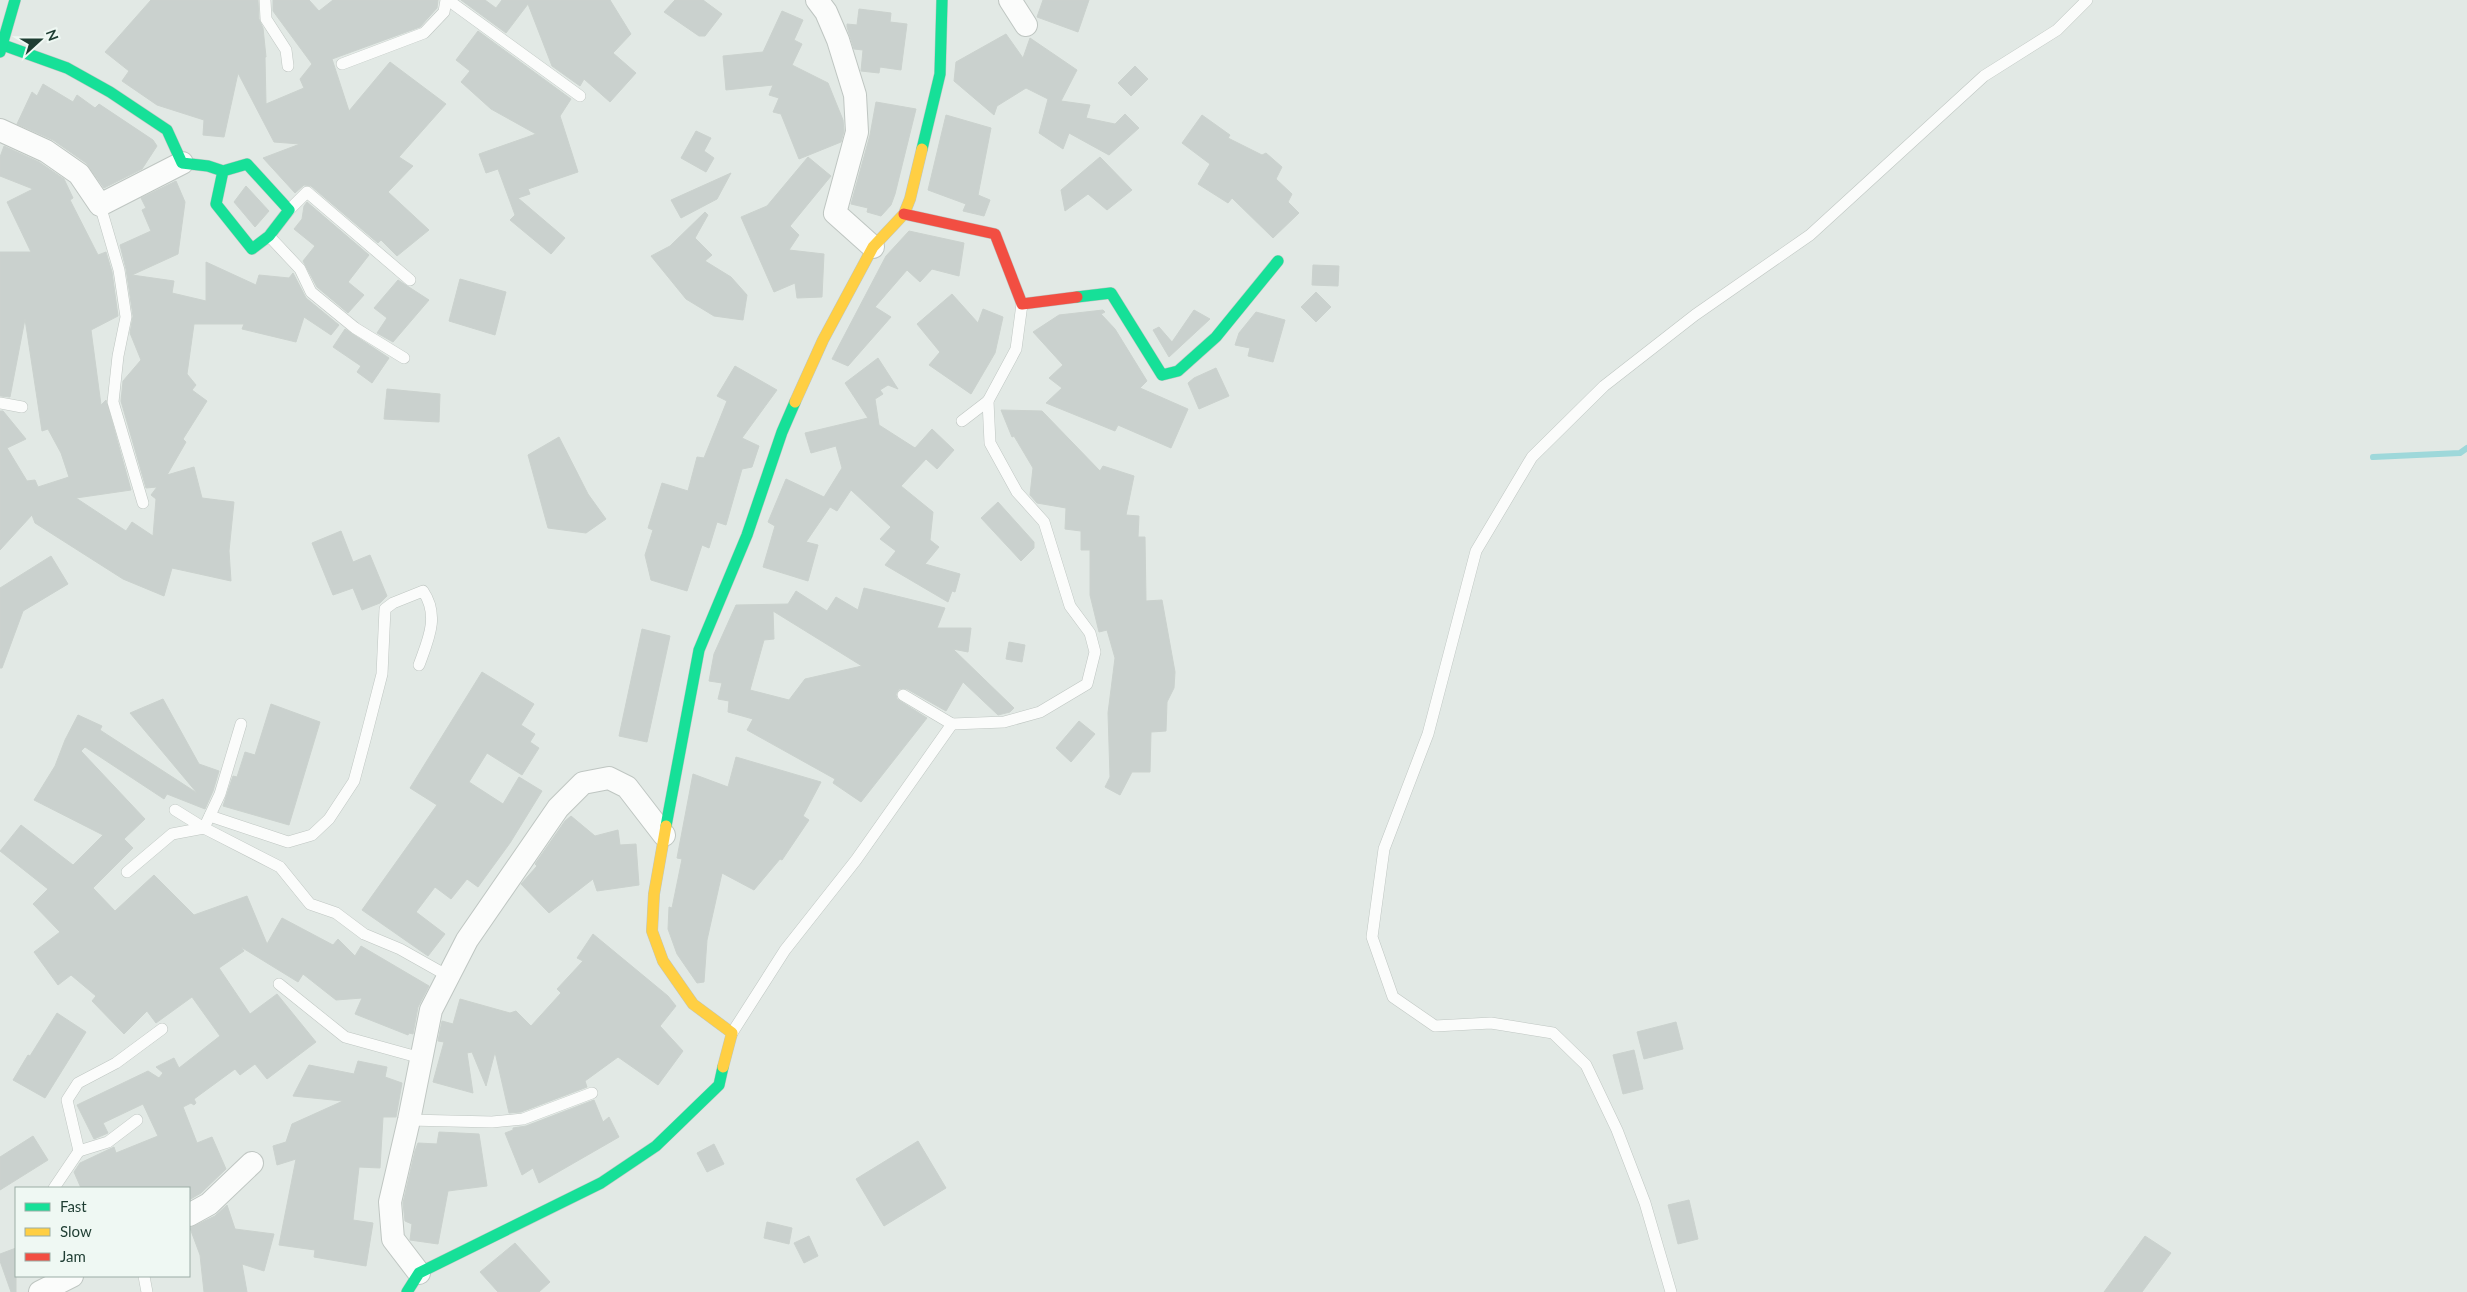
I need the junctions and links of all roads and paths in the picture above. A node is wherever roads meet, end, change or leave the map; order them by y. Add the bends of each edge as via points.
1 (15, 0) edge
2 (265, 0) edge
3 (447, 0) edge
4 (817, 0) edge
5 (942, 0) edge
6 (1010, 0) edge
7 (2087, 0) edge
8 (1026, 25) dead end
9 (2, 48) edge
10 (342, 64) dead end
11 (288, 66) dead end
12 (580, 96) dead end
13 (0, 130) edge
14 (182, 163) junction
15 (223, 171) junction
16 (100, 206) junction
17 (289, 210) junction
18 (904, 214) junction
19 (270, 236) junction
20 (873, 246) junction
21 (1278, 261) dead end
22 (410, 280) dead end
23 (1022, 304) junction
24 (404, 358) dead end
25 (988, 402) junction
26 (0, 403) edge
27 (22, 407) dead end
28 (962, 421) dead end
29 (143, 503) dead end
30 (419, 665) dead end
31 (903, 695) dead end
32 (241, 724) dead end
33 (952, 724) junction
34 (175, 810) dead end
35 (210, 816) junction
36 (204, 828) junction
37 (664, 835) junction
38 (127, 872) dead end
39 (448, 976) junction
40 (280, 984) dead end
41 (162, 1029) dead end
42 (732, 1033) junction
43 (421, 1058) junction
44 (592, 1093) dead end
45 (137, 1120) dead end
46 (410, 1120) junction
47 (79, 1151) junction
48 (252, 1163) dead end
49 (55, 1187) edge
50 (190, 1214) edge
51 (418, 1273) junction
52 (69, 1277) edge
53 (144, 1277) edge
54 (40, 1292) edge
55 (147, 1292) edge
56 (406, 1292) edge
57 (1671, 1292) edge

1 - 9 street
2 - 11 lane via 266,19 286,50
3 - 10 lane via 444,12 424,33
3 - 12 lane
4 - 20 street via 838,40 855,95 857,132 835,213
5 - 18 street via 940,74
6 - 8 street
7 - 57 lane via 2057,30 1984,76 1810,235 1695,316 1604,386 1532,457 1476,551 1428,734 1384,849 1372,937 1393,997 1435,1026 1491,1023 1553,1032 1586,1065 1645,1203
9 - 14 street via 67,68 118,97 167,130
13 - 16 street via 46,151 79,174
14 - 15 street
14 - 16 street
15 - 17 street via 247,164
15 - 19 street via 216,204 252,249
16 - 29 lane via 118,270 126,317 113,402
17 - 19 street
17 - 22 lane via 307,192
18 - 20 street
18 - 23 street via 995,234
19 - 24 lane via 300,269 311,292 355,328
20 - 37 street via 823,340 782,432 747,535 698,650
21 - 23 street via 1216,337 1178,371 1162,375 1111,293
23 - 25 lane via 1016,349
25 - 28 lane
25 - 33 lane via 990,443 1017,492 1044,522 1070,606 1090,633 1095,652 1087,684 1040,712 1004,722
26 - 27 lane
30 - 35 lane via 432,626 428,599 423,591 385,609 382,674 354,781 328,819 312,835 288,842
31 - 33 lane
32 - 35 lane
33 - 42 lane via 856,860 784,950
34 - 36 lane
35 - 36 lane
36 - 38 lane via 172,834
36 - 39 lane via 280,867 310,904 336,913 364,934 400,949
37 - 39 street via 627,787 609,778 583,783 558,808 467,940
37 - 42 street via 654,894 652,931 663,961 693,1004
39 - 43 street via 431,1010
40 - 43 lane via 345,1037
41 - 47 lane via 116,1063 78,1083 70,1094 67,1100
42 - 51 street via 719,1086 656,1146 600,1183
43 - 46 street
44 - 46 lane via 522,1119 492,1122
45 - 47 lane via 108,1142
46 - 51 street via 390,1202 393,1239
47 - 49 lane
48 - 50 street via 209,1204
51 - 56 street
52 - 54 street
53 - 55 lane

